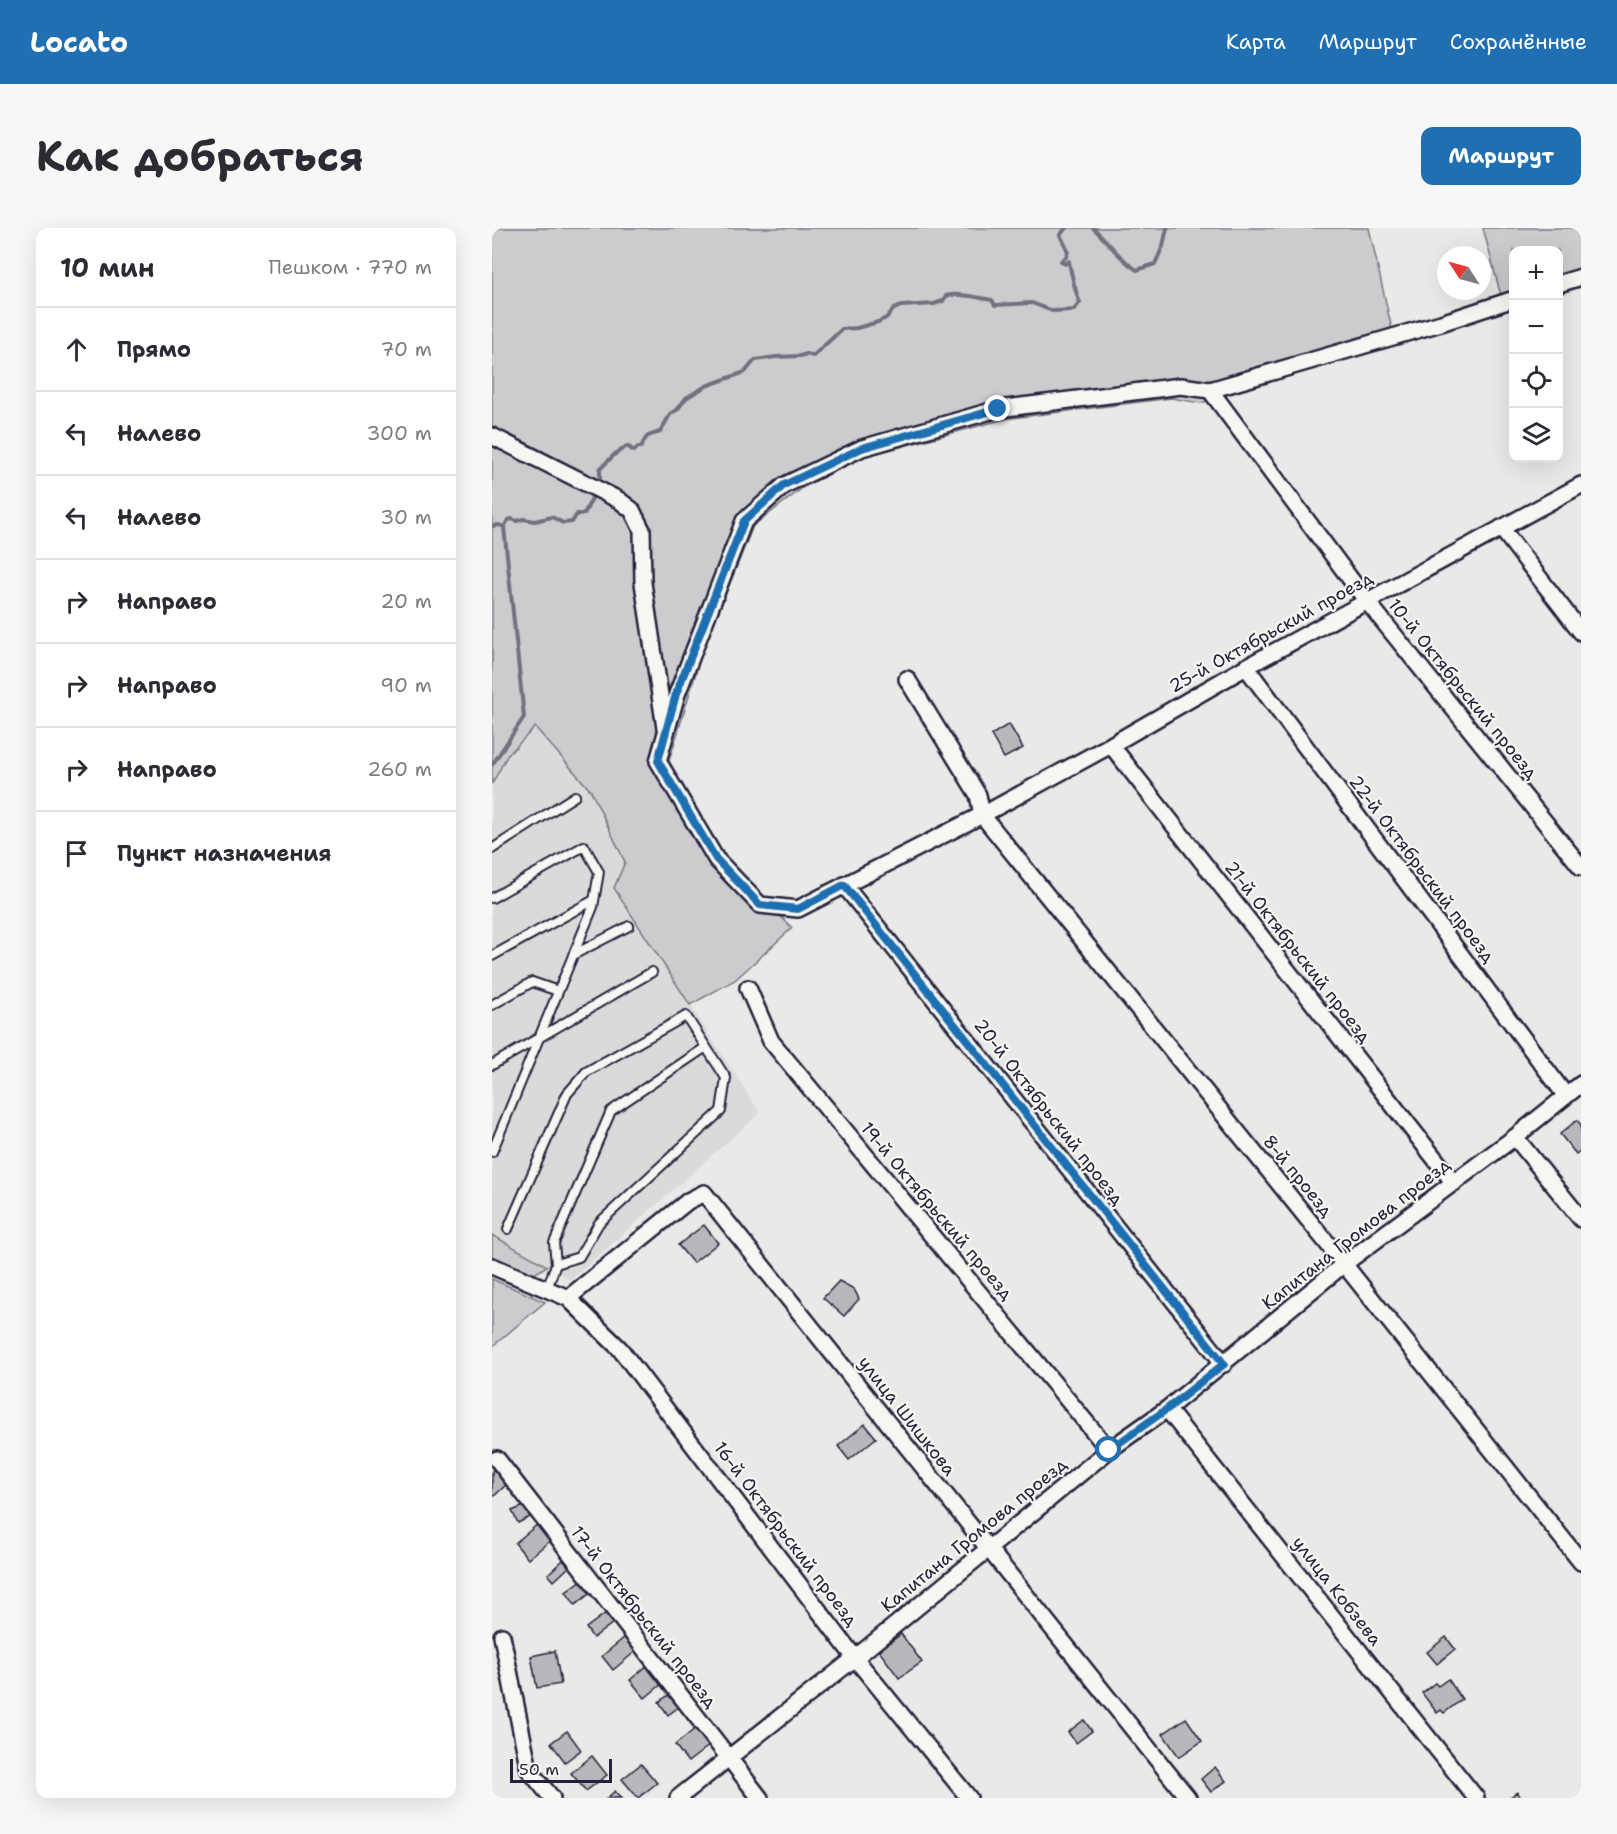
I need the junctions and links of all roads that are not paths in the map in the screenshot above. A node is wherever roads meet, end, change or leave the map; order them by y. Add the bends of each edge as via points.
1 (1581, 277) edge
2 (1563, 282) edge
3 (1511, 300) edge
4 (1210, 390) junction
5 (492, 436) edge
6 (1581, 485) edge
7 (1501, 528) junction
8 (1366, 600) junction
9 (1581, 632) edge
10 (1246, 667) junction
11 (907, 679) dead end
12 (666, 734) junction
13 (1111, 745) junction
14 (576, 796) dead end
15 (982, 815) junction
16 (492, 849) edge
17 (1581, 867) edge
18 (844, 885) junction
19 (492, 898) edge
20 (594, 900) junction
21 (629, 926) dead end
22 (492, 956) edge
23 (573, 956) junction
24 (652, 972) dead end
25 (748, 988) dead end
26 (558, 991) junction
27 (492, 1005) edge
28 (539, 1038) junction
29 (706, 1047) junction
30 (492, 1065) edge
31 (1581, 1084) edge
32 (1566, 1096) junction
33 (1515, 1137) junction
34 (492, 1152) edge
35 (1454, 1183) junction
36 (1581, 1219) edge
37 (508, 1229) dead end
38 (556, 1264) junction
39 (1344, 1264) junction
40 (492, 1266) edge
41 (547, 1289) junction
42 (568, 1298) junction
43 (1224, 1364) junction
44 (1167, 1409) junction
45 (1109, 1450) junction
46 (497, 1459) dead end
47 (988, 1550) junction
48 (1581, 1562) edge
49 (502, 1636) dead end
50 (855, 1658) junction
51 (728, 1758) junction
52 (552, 1798) edge
53 (678, 1798) edge
54 (760, 1798) edge
55 (969, 1798) edge
56 (1188, 1798) edge
57 (1476, 1798) edge

1 - 2 street
3 - 4 street
4 - 8 street, 10-й Октябрьский проезд
4 - 12 street via 1180,386 998,409 862,448 784,485 744,521 676,694
5 - 12 street via 632,510 642,530 643,583
6 - 7 street, 25-й Октябрьский проезд
7 - 8 street, 25-й Октябрьский проезд
7 - 9 street
8 - 10 street, 25-й Октябрьский проезд
8 - 17 street, 10-й Октябрьский проезд
10 - 13 street, 25-й Октябрьский проезд
10 - 32 street, 22-й Октябрьский проезд
11 - 15 street via 978,795
12 - 18 street, 25-й Октябрьский проезд via 658,761 716,859 760,905 798,909
13 - 15 street, 25-й Октябрьский проезд
13 - 35 street, 21-й Октябрьский проезд
14 - 16 lane
15 - 18 street, 25-й Октябрьский проезд
15 - 39 street, 8-й проезд
18 - 43 street, 20-й Октябрьский проезд
19 - 20 lane via 584,846 599,872
20 - 22 lane
20 - 23 lane
21 - 23 lane
23 - 26 lane
24 - 28 lane
25 - 45 street, 19-й Октябрьский проезд via 771,1041
26 - 27 lane via 532,982
26 - 28 lane
28 - 30 lane
28 - 34 lane
29 - 37 lane via 686,1016 586,1071 567,1094
29 - 38 lane via 611,1111 554,1243
29 - 38 lane via 726,1078 721,1111 599,1223 579,1257
31 - 32 street, Капитана Громова проезд
32 - 33 street, Капитана Громова проезд
33 - 35 street, Капитана Громова проезд
33 - 36 street
35 - 39 street, Капитана Громова проезд
38 - 41 lane
39 - 43 street, Капитана Громова проезд
39 - 48 street, 8-й проезд
40 - 41 street
41 - 42 street
42 - 47 street, улица Шишкова via 688,1201 705,1192
42 - 50 street, 16-й Октябрьский проезд via 620,1349
43 - 44 street, Капитана Громова проезд
44 - 45 street, Капитана Громова проезд
44 - 57 street, улица Кобзева
45 - 47 street, Капитана Громова проезд
46 - 51 street, 17-й Октябрьский проезд
47 - 50 street, Капитана Громова проезд
47 - 56 street, улица Шишкова
49 - 52 street via 529,1770
50 - 51 street, Капитана Громова проезд
50 - 55 street, 16-й Октябрьский проезд
51 - 53 street, Капитана Громова проезд
51 - 54 street, 17-й Октябрьский проезд

